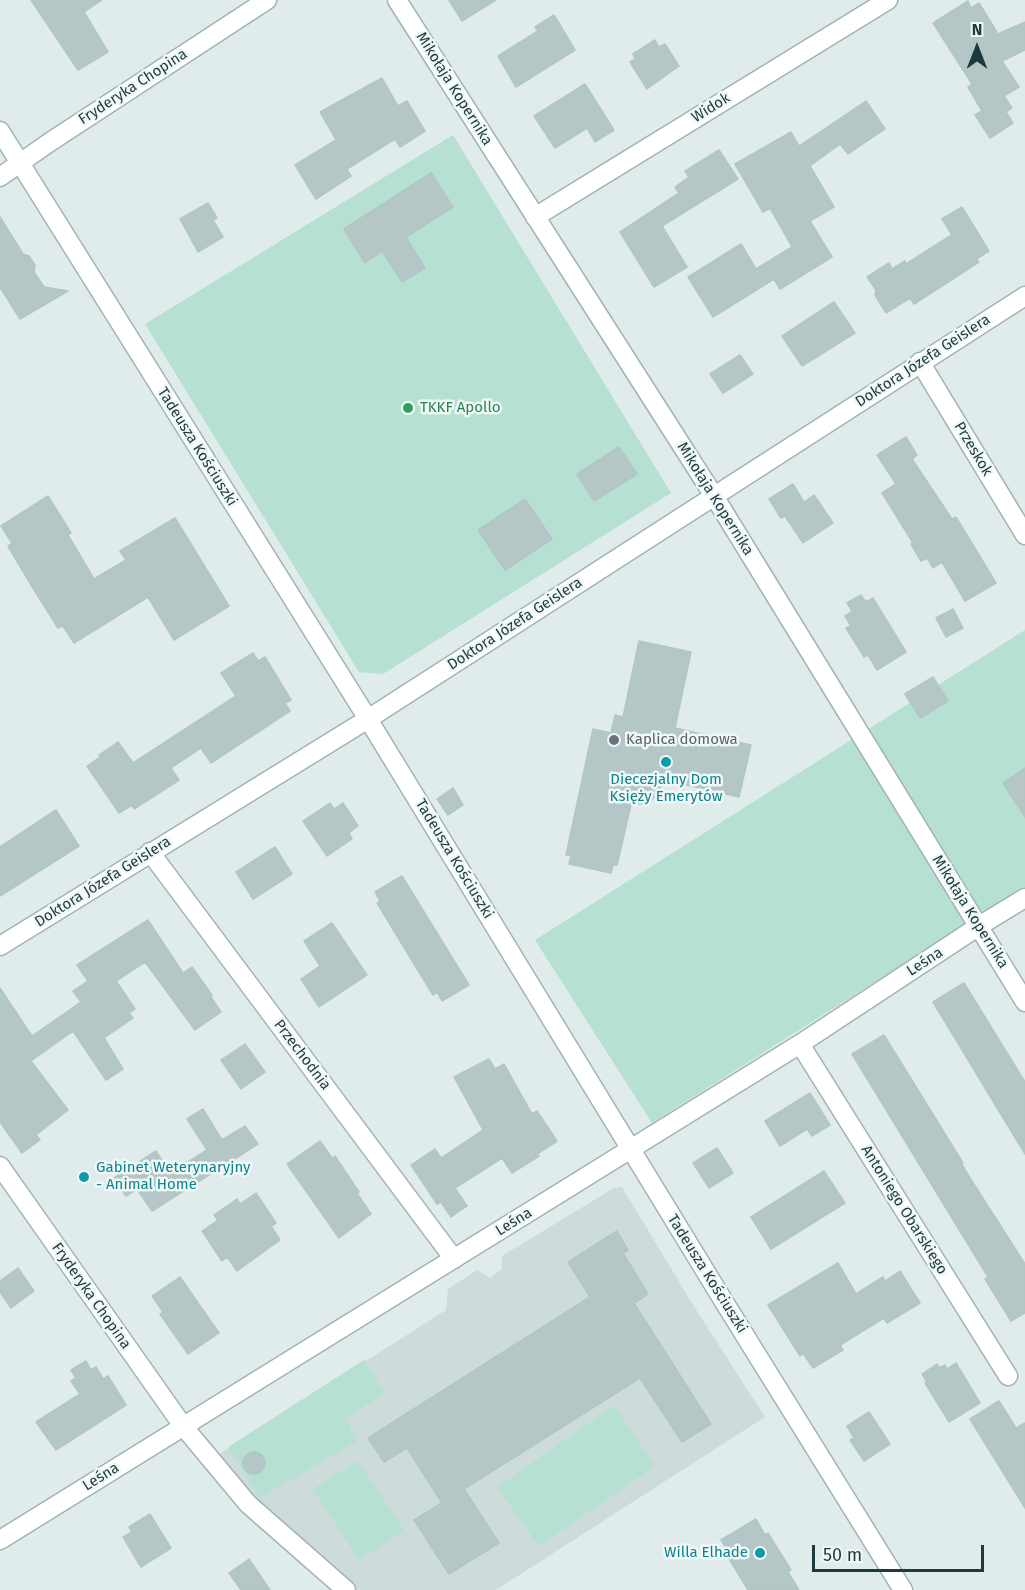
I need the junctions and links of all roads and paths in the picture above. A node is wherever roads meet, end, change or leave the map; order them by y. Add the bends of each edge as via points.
1 (267, 0) edge
2 (397, 0) edge
3 (888, 0) edge
4 (0, 131) edge
5 (20, 164) junction
6 (0, 177) edge
7 (535, 217) junction
8 (1025, 296) edge
9 (920, 362) junction
10 (714, 496) junction
11 (1025, 536) edge
12 (368, 719) junction
13 (150, 852) junction
14 (1025, 898) edge
15 (979, 926) junction
16 (0, 946) edge
17 (1025, 1002) edge
18 (800, 1044) junction
19 (631, 1150) junction
20 (0, 1166) edge
21 (454, 1259) junction
22 (1008, 1376) dead end
23 (183, 1426) junction
24 (0, 1540) edge
25 (346, 1590) edge
26 (903, 1590) edge

1 - 5 street, Fryderyka Chopina
2 - 7 street, Mikołaja Kopernika
3 - 7 street, Widok
4 - 5 street, Tadeusza Kościuszki
5 - 6 street, Fryderyka Chopina
5 - 12 street, Tadeusza Kościuszki
7 - 10 street, Mikołaja Kopernika
8 - 9 street, Doktora Józefa Geislera
9 - 10 street, Doktora Józefa Geislera
9 - 11 street, Przeskok
10 - 12 street, Doktora Józefa Geislera
10 - 15 street, Mikołaja Kopernika
12 - 13 street, Doktora Józefa Geislera
12 - 19 street, Tadeusza Kościuszki
13 - 16 street, Doktora Józefa Geislera
13 - 21 street, Przechodnia
14 - 15 street, Leśna
15 - 17 street, Mikołaja Kopernika
15 - 18 street, Leśna
18 - 19 street, Leśna
18 - 22 street, Antoniego Obarskiego
19 - 21 street, Leśna
19 - 26 street, Tadeusza Kościuszki
20 - 23 street, Fryderyka Chopina
21 - 23 street, Leśna
23 - 24 street, Leśna
23 - 25 street, Fryderyka Chopina via 248,1504

